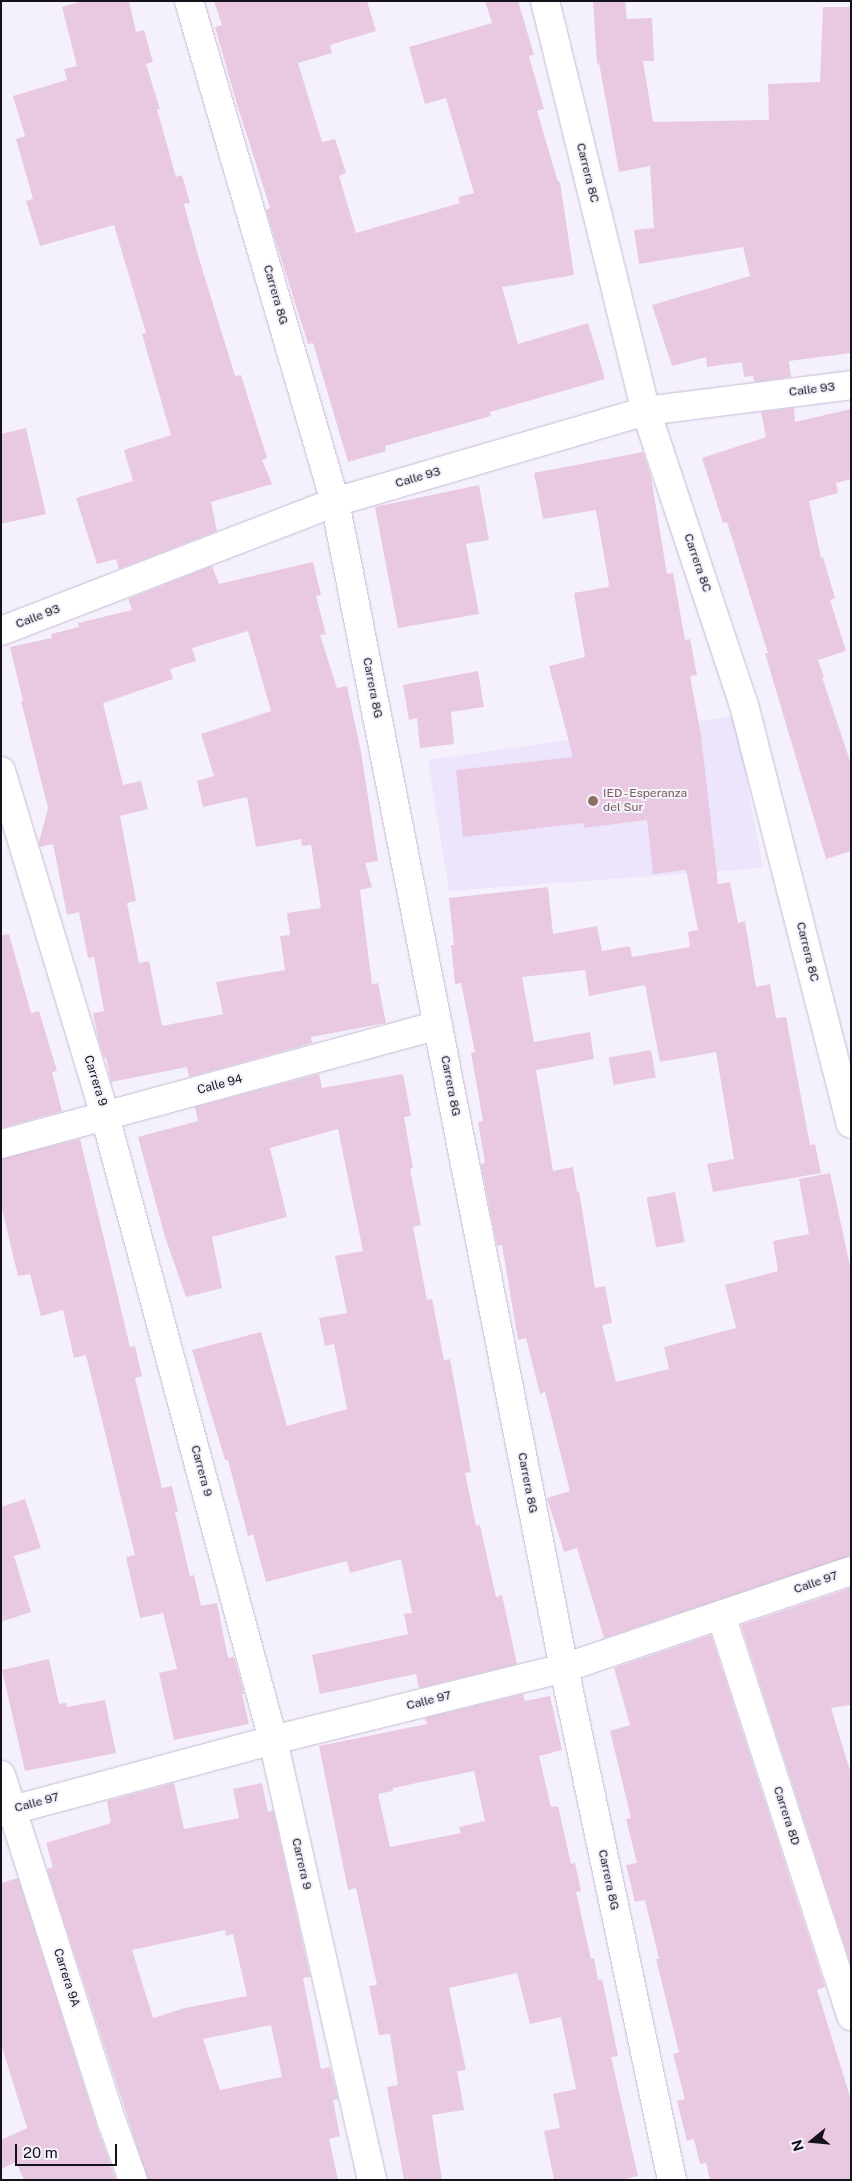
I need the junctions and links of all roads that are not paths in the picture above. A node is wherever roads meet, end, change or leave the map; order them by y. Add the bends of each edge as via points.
1 (189, 1) edge
2 (545, 1) edge
3 (851, 385) edge
4 (646, 411) junction
5 (335, 502) junction
6 (1, 631) edge
7 (1, 770) edge
8 (438, 1025) junction
9 (105, 1116) junction
10 (851, 1124) edge
11 (1, 1144) edge
12 (851, 1571) edge
13 (721, 1615) junction
14 (564, 1668) junction
15 (273, 1740) junction
16 (1, 1775) edge
17 (6, 1812) edge
18 (851, 2016) edge
19 (133, 2180) edge
20 (372, 2180) edge
21 (672, 2180) edge

1 - 5 street, Carrera 8G
2 - 4 street, Carrera 8C
3 - 4 street, Calle 93
4 - 5 street, Calle 93
4 - 10 street, Carrera 8C via 744,704
5 - 6 street, Calle 93
5 - 8 street, Carrera 8G
7 - 9 street, Carrera 9
8 - 9 street, Calle 94
8 - 14 street, Carrera 8G
9 - 11 street, Calle 94
9 - 15 street, Carrera 9
12 - 13 street, Calle 97
13 - 14 street, Calle 97
13 - 18 street, Carrera 8D
14 - 15 street, Calle 97
14 - 21 street, Carrera 8G
15 - 17 street, Calle 97
15 - 20 street, Carrera 9
16 - 17 street, Carrera 9A
17 - 19 street, Carrera 9A

